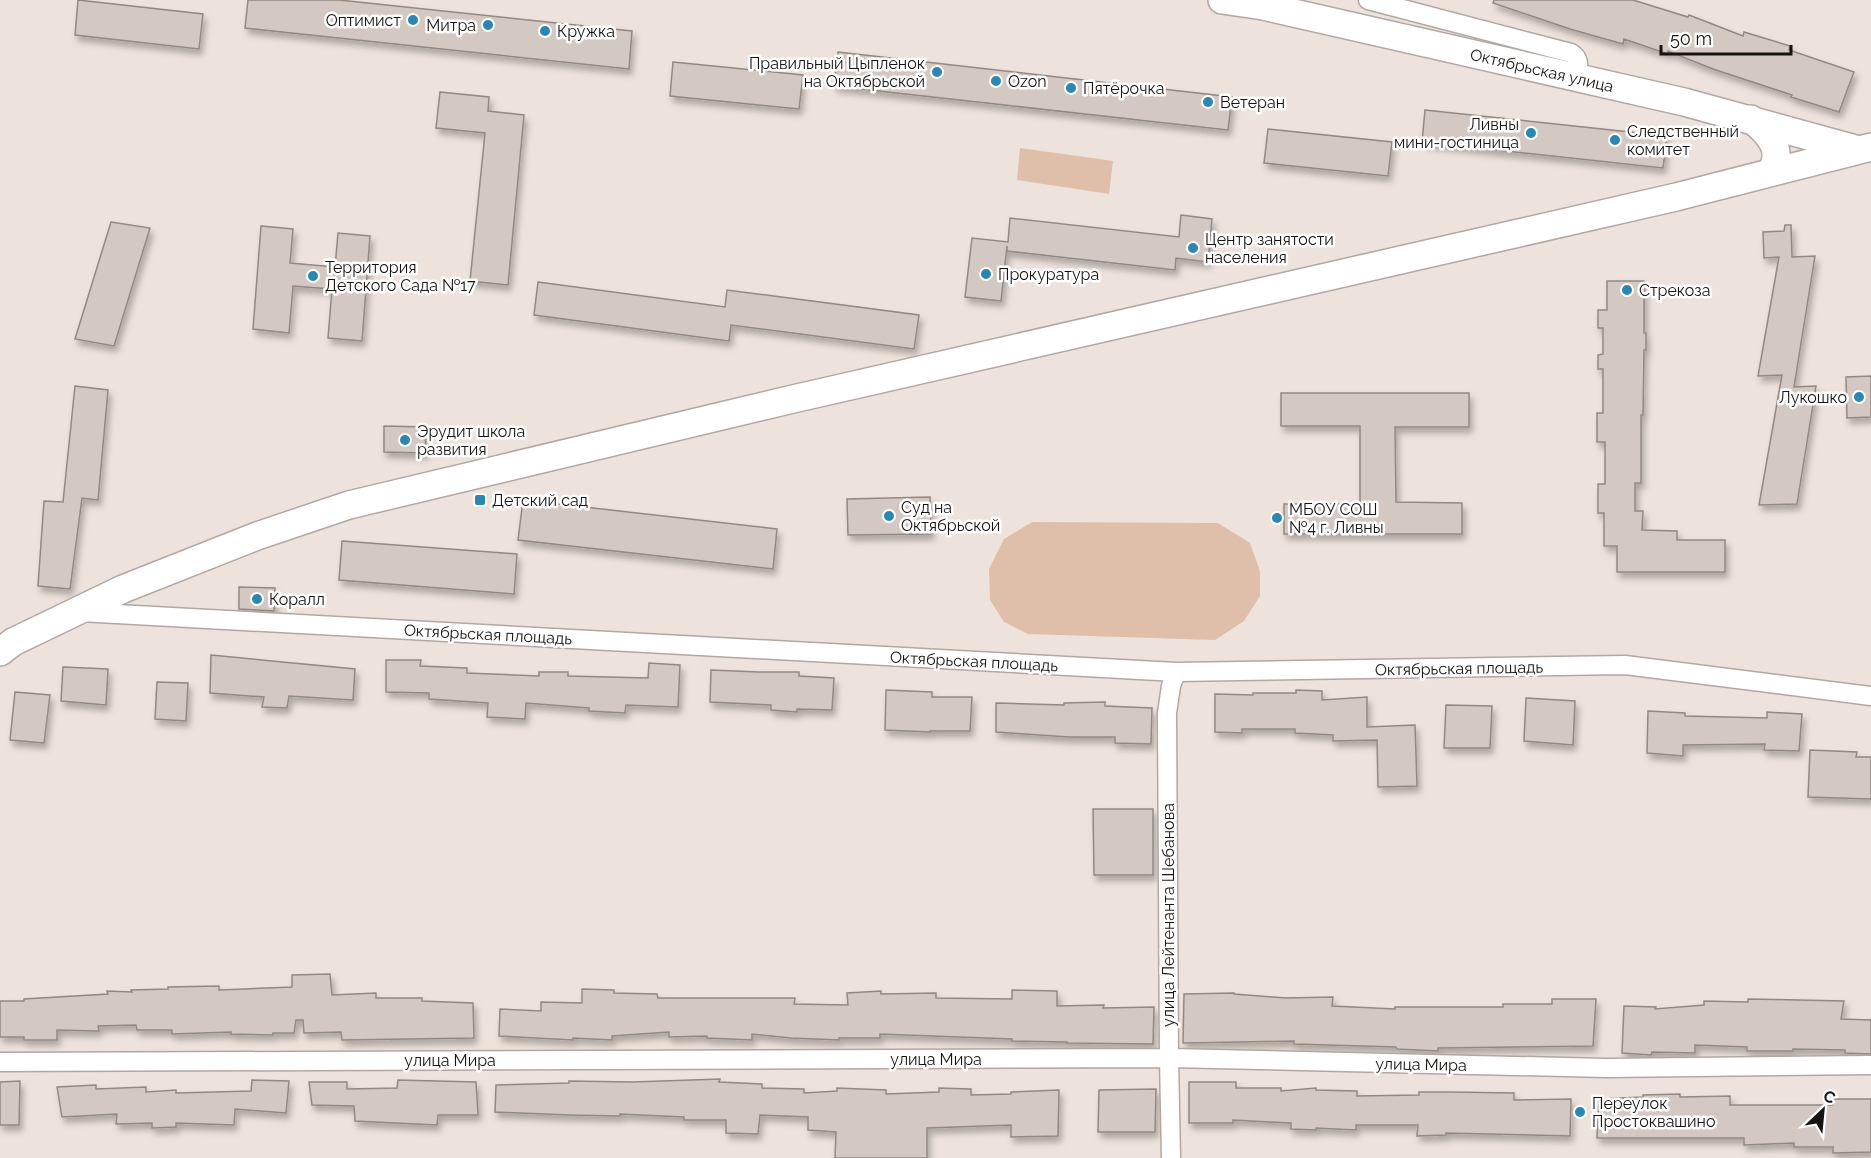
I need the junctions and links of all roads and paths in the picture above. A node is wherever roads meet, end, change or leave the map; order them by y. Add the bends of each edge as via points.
1 (1222, 0) edge
2 (1368, 0) edge
3 (1577, 78) junction
4 (1751, 119) junction
5 (1866, 149) edge
6 (1769, 173) junction
7 (75, 612) junction
8 (0, 652) edge
9 (1176, 672) junction
10 (1871, 696) edge
11 (1169, 1058) junction
12 (0, 1062) edge
13 (1871, 1065) edge
14 (1171, 1158) edge

1 - 3 street, Октябрьская улица
2 - 3 street via 1572,53 1579,62
3 - 4 street, Октябрьская улица
4 - 5 street, Октябрьская улица
4 - 6 street via 1764,130 1775,148 1776,163
5 - 6 street
6 - 7 street via 360,502 256,536
7 - 8 street
7 - 9 street, Октябрьская площадь
9 - 10 street, Октябрьская площадь via 1625,665
9 - 11 street, улица Лейтенанта Шебанова via 1167,713
11 - 12 street, улица Мира
11 - 13 street, улица Мира via 1607,1068
11 - 14 street, улица Лейтенанта Шебанова

